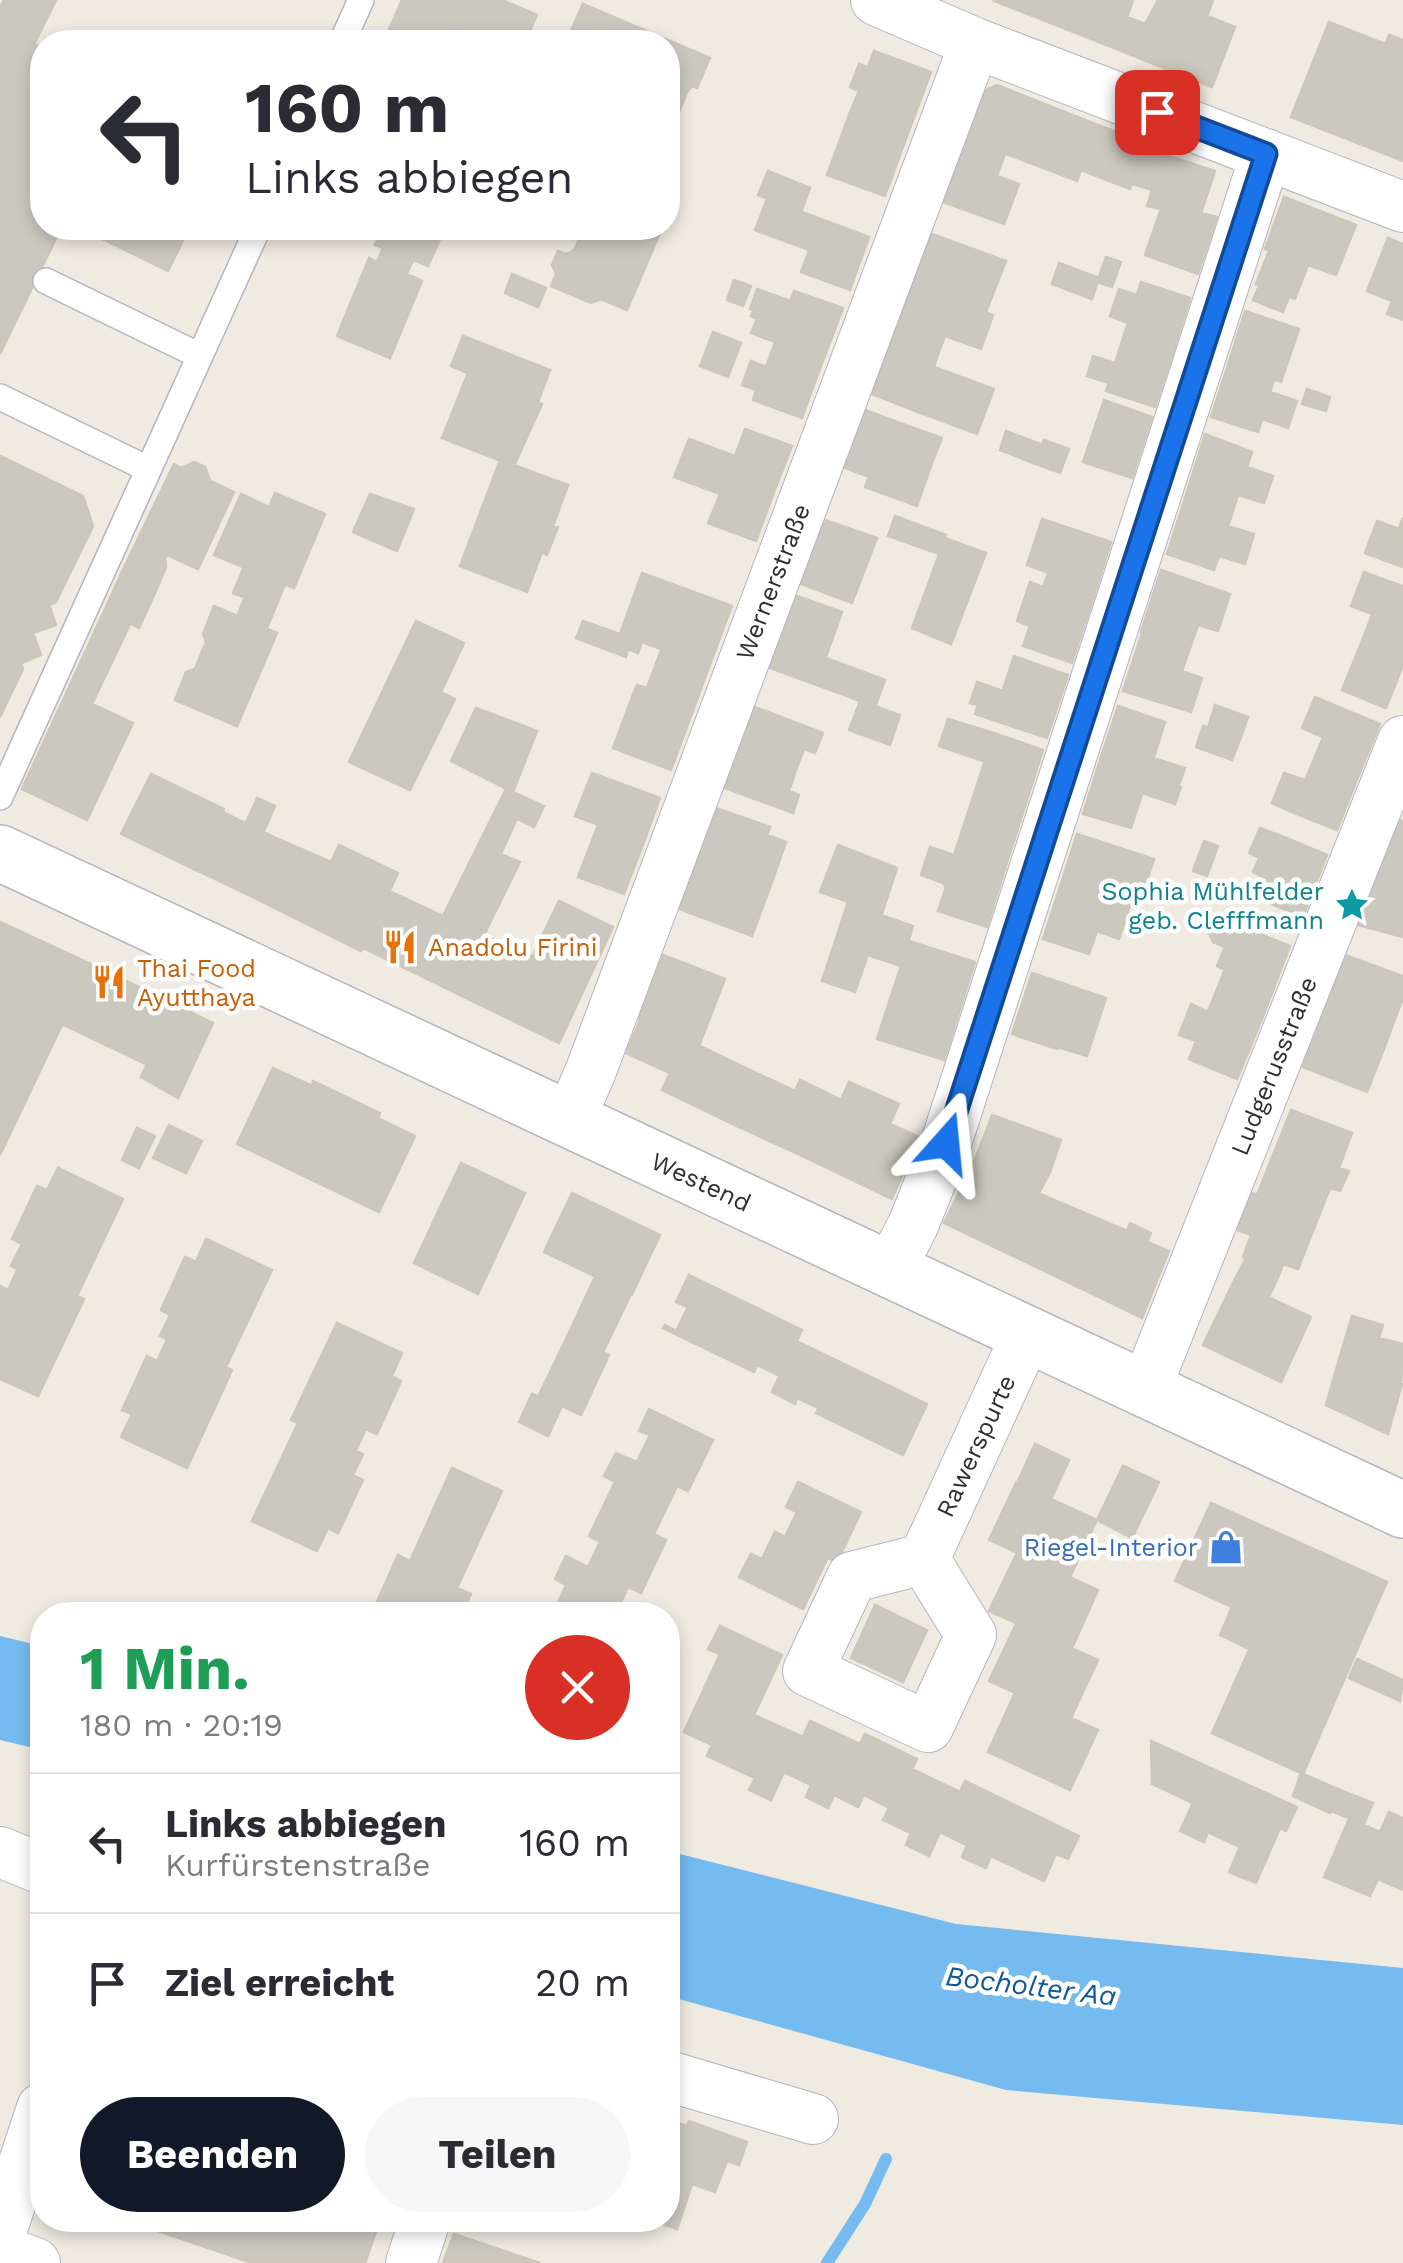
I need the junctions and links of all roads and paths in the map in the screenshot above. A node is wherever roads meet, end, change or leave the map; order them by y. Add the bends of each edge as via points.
1 (361, 0) edge
2 (876, 0) edge
3 (347, 30) edge
4 (975, 43) junction
5 (1266, 154) junction
6 (1403, 208) edge
7 (253, 240) edge
8 (46, 281) dead end
9 (200, 356) junction
10 (0, 397) edge
11 (148, 469) junction
12 (1403, 741) edge
13 (0, 797) edge
14 (0, 853) edge
15 (569, 1120) junction
16 (890, 1270) junction
17 (1026, 1334) junction
18 (1145, 1390) junction
19 (1403, 1510) edge
20 (924, 1559) dead end
21 (0, 1852) edge
22 (30, 1864) edge
23 (680, 2080) edge
24 (813, 2119) dead end
25 (30, 2144) edge
26 (421, 2232) edge
27 (0, 2234) edge
28 (0, 2250) edge
29 (35, 2263) edge
30 (411, 2263) edge

1 - 3 lane
2 - 4 street
4 - 5 street
4 - 15 street, Wernerstraße
5 - 6 street
5 - 16 street via 946,1143
7 - 9 lane
8 - 9 lane
9 - 11 lane
10 - 11 lane
11 - 13 lane
12 - 18 street, Ludgerusstraße
14 - 15 main road, Westend
15 - 16 main road, Westend
16 - 17 main road, Westend
17 - 18 main road, Westend
17 - 20 street, Rawerspurte
18 - 19 main road, Westend
21 - 22 street
23 - 24 street
25 - 27 street
26 - 30 street
28 - 29 street

